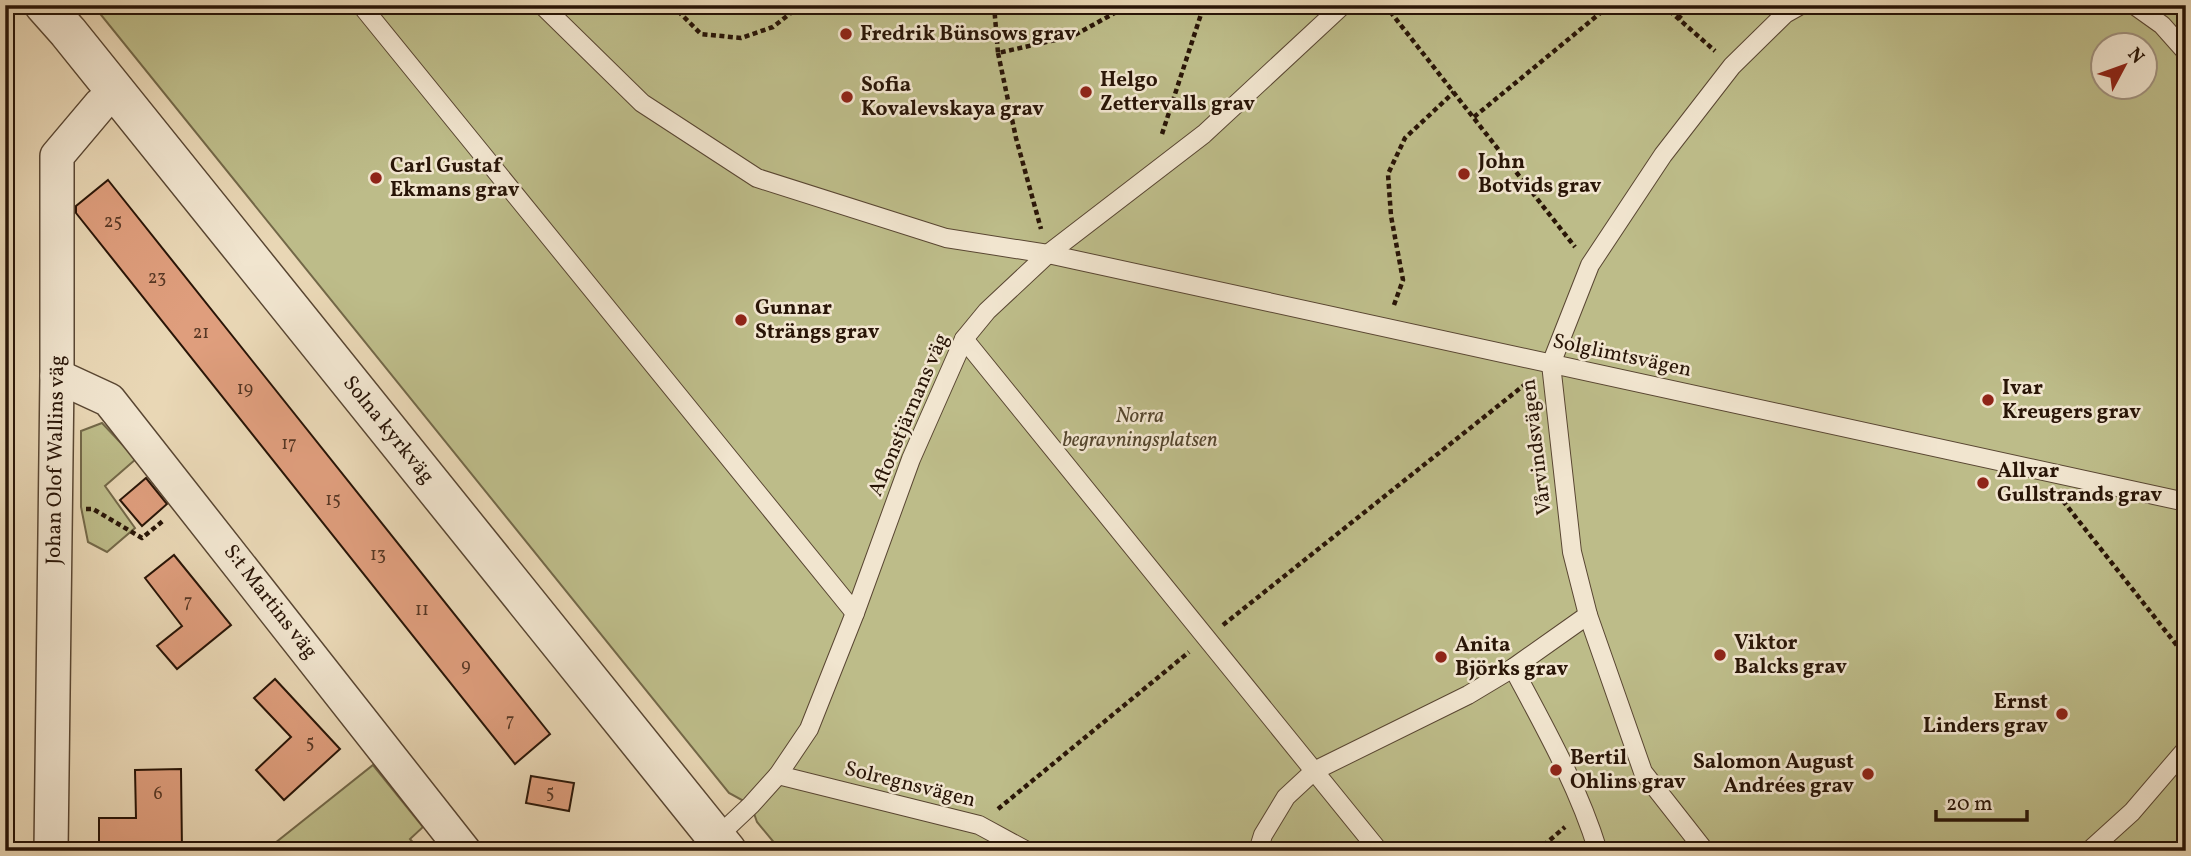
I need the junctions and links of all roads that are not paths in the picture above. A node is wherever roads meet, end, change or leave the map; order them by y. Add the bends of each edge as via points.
1 (361, 5) edge
2 (542, 5) edge
3 (1343, 5) edge
4 (1801, 5) edge
5 (2134, 5) edge
6 (43, 7) edge
7 (2186, 52) edge
8 (116, 91) junction
9 (1048, 254) junction
10 (964, 340) junction
11 (1551, 363) junction
12 (57, 376) junction
13 (2186, 502) edge
14 (855, 612) junction
15 (1588, 615) junction
16 (1513, 668) junction
17 (2186, 749) edge
18 (1314, 771) junction
19 (778, 775) junction
20 (716, 846) edge
21 (51, 851) edge
22 (464, 851) edge
23 (1027, 851) edge
24 (1258, 851) edge
25 (1379, 851) edge
26 (1598, 851) edge
27 (1705, 851) edge
28 (2089, 851) edge

1 - 14 lane
2 - 9 lane, Solglimtsvägen via 642,103 757,178 946,238
3 - 9 lane, Aftonstjärnans väg via 1204,134
4 - 11 lane, Vårvindsvägen via 1785,14 1732,66 1663,155 1590,265
5 - 7 lane via 2162,25
6 - 8 street, Solna kyrkväg
8 - 12 street, Johan Olof Wallins väg via 57,156
8 - 20 street, Solna kyrkväg
9 - 10 lane, Aftonstjärnans väg via 987,311
9 - 11 lane, Solglimtsvägen
10 - 14 lane, Aftonstjärnans väg via 911,459
10 - 18 lane
11 - 13 lane, Solglimtsvägen
11 - 15 lane, Vårvindsvägen via 1572,552
12 - 21 street, Johan Olof Wallins väg
12 - 22 street, S:t Martins väg via 109,400
14 - 19 lane, Aftonstjärnans väg via 809,729
15 - 16 lane
15 - 27 lane, Vårvindsvägen via 1643,772
16 - 18 lane
16 - 26 lane via 1562,758 1586,810
17 - 28 lane via 2132,812
18 - 24 lane via 1286,797
18 - 25 lane
19 - 20 lane, Aftonstjärnans väg
19 - 23 lane, Solregnsvägen via 979,825

